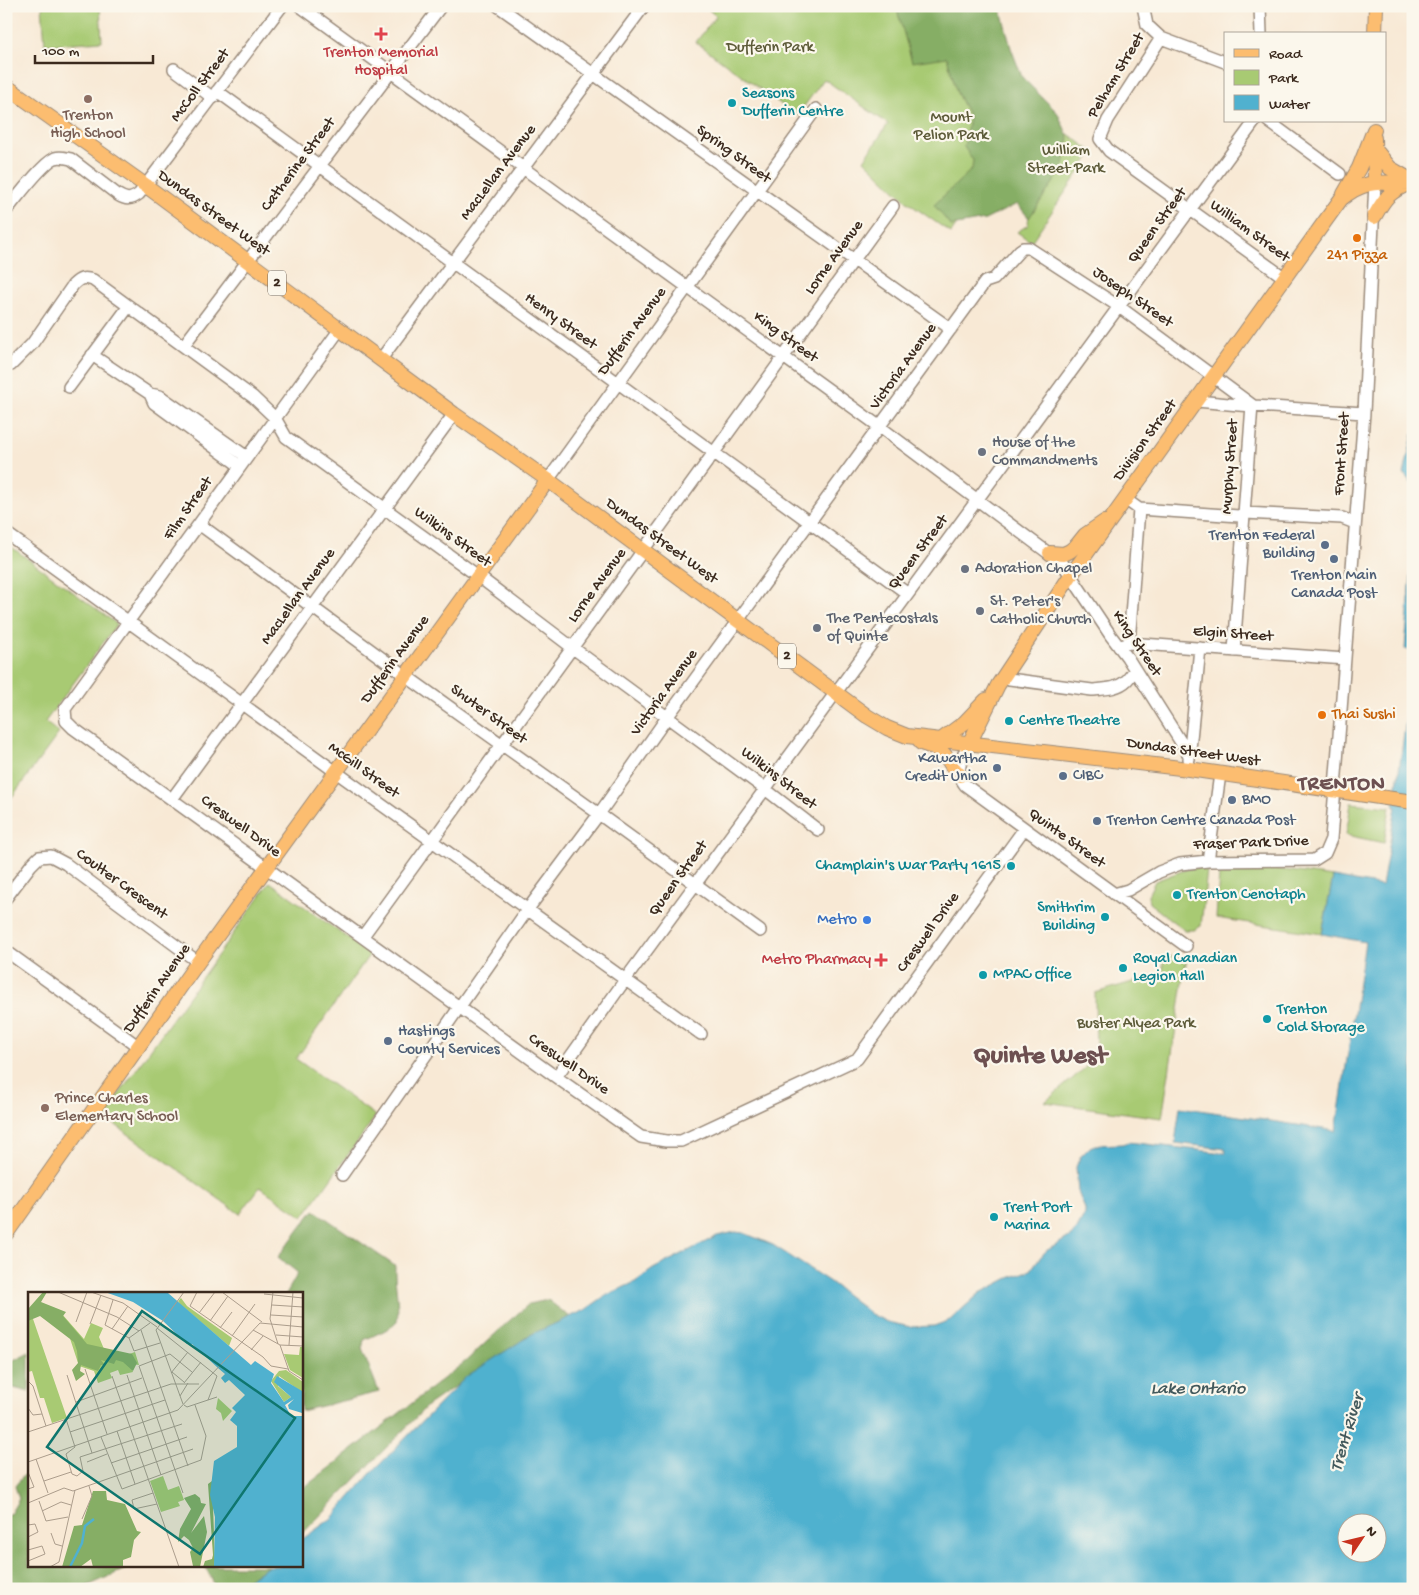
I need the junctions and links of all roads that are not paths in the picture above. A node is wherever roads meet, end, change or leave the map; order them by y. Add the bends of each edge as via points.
1 (282, 6) edge
2 (300, 6) edge
3 (441, 6) edge
4 (498, 6) edge
5 (644, 6) edge
6 (1143, 6) edge
7 (1260, 6) edge
8 (1376, 6) edge
9 (1261, 32) edge
10 (1375, 32) edge
11 (1161, 38) junction
12 (1224, 62) edge
13 (174, 69) dead end
14 (390, 72) junction
15 (593, 74) junction
16 (6, 86) edge
17 (215, 95) junction
18 (816, 109) dead end
19 (1254, 122) edge
20 (1269, 122) edge
21 (1374, 126) edge
22 (1100, 139) joint
23 (1374, 148) junction
24 (320, 165) junction
25 (522, 169) junction
26 (1340, 174) dead end
27 (1375, 182) junction
28 (1413, 182) edge
29 (145, 186) junction
30 (756, 191) junction
31 (1342, 199) junction
32 (893, 206) dead end
33 (1190, 209) junction
34 (6, 211) edge
35 (1374, 217) junction
36 (1029, 248) joint
37 (247, 261) junction
38 (854, 261) junction
39 (452, 263) junction
40 (1285, 278) junction
41 (687, 288) junction
42 (129, 306) junction
43 (1118, 306) junction
44 (340, 329) junction
45 (950, 329) junction
46 (184, 345) junction
47 (92, 355) junction
48 (783, 357) junction
49 (381, 359) junction
50 (6, 366) edge
51 (1214, 378) junction
52 (618, 384) junction
53 (69, 387) dead end
54 (1197, 401) junction
55 (1252, 406) junction
56 (1364, 412) junction
57 (454, 414) junction
58 (275, 418) junction
59 (880, 427) junction
60 (714, 454) junction
61 (243, 461) junction
62 (548, 480) junction
63 (1125, 499) junction
64 (978, 500) junction
65 (383, 508) junction
66 (1139, 509) junction
67 (1245, 513) junction
68 (1113, 516) junction
69 (810, 523) junction
70 (1355, 523) junction
71 (199, 524) junction
72 (6, 532) edge
73 (643, 550) junction
74 (1050, 553) junction
75 (1071, 575) junction
76 (478, 576) junction
77 (908, 594) junction
78 (312, 607) junction
79 (738, 620) junction
80 (129, 622) junction
81 (1124, 645) junction
82 (573, 648) junction
83 (1200, 648) junction
84 (1234, 651) junction
85 (1345, 659) junction
86 (1135, 670) junction
87 (406, 676) junction
88 (999, 684) junction
89 (836, 692) junction
90 (242, 703) junction
91 (65, 709) joint
92 (668, 716) junction
93 (907, 736) junction
94 (941, 740) junction
95 (970, 742) junction
96 (502, 746) junction
97 (1189, 762) junction
98 (336, 772) junction
99 (1220, 774) junction
100 (960, 775) junction
101 (765, 788) junction
102 (1336, 789) junction
103 (172, 798) junction
104 (1413, 802) edge
105 (600, 814) junction
106 (1024, 829) junction
107 (818, 830) dead end
108 (433, 841) junction
109 (1208, 861) junction
110 (267, 867) junction
111 (1146, 879) junction
112 (696, 884) junction
113 (1114, 894) junction
114 (6, 898) edge
115 (1128, 905) junction
116 (528, 909) junction
117 (760, 931) dead end
118 (363, 936) junction
119 (1186, 946) dead end
120 (6, 951) edge
121 (198, 962) junction
122 (625, 980) junction
123 (460, 1008) junction
124 (701, 1034) dead end
125 (139, 1047) junction
126 (556, 1077) junction
127 (342, 1175) dead end
128 (6, 1234) edge

1 - 17 street, McColl Street
2 - 14 street, King Street
3 - 14 street, Catherine Street
4 - 15 street, Spring Street
5 - 15 street, MacLellan Avenue
6 - 11 street, Pelham Street via 1147,25
7 - 9 street
8 - 10 main road
11 - 12 street
11 - 22 street, Pelham Street via 1108,120
13 - 17 street, Henry Street
14 - 24 street, Catherine Street
14 - 25 street, King Street
15 - 25 street, MacLellan Avenue
15 - 30 street, Spring Street
16 - 29 main road, Dundas Street West / 2
17 - 24 street, Henry Street
17 - 29 street, McColl Street
18 - 30 street, Dufferin Avenue
19 - 33 street, Queen Street
20 - 26 street
21 - 23 main road, Front Street
21 - 31 main road via 1360,168
22 - 33 street, William Street via 1109,151
23 - 27 main road, Front Street
23 - 28 main road via 1390,168
24 - 37 street, Catherine Street
24 - 39 street, Henry Street
25 - 39 street, MacLellan Avenue
25 - 41 street, King Street
27 - 28 main road
27 - 31 main road, Division Street via 1360,186
27 - 35 street, Front Street
28 - 35 main road via 1390,193
29 - 34 street, McColl Street via 140,194 126,199 71,159 63,157 54,159
29 - 37 main road, Dundas Street West / 2
30 - 38 street, Spring Street
30 - 41 street, Dufferin Avenue
31 - 40 main road, Division Street
32 - 38 street, Lorne Avenue
33 - 40 street, William Street
33 - 43 street, Queen Street
35 - 56 street, Front Street
36 - 43 street, Joseph Street
36 - 45 street, Victoria Avenue via 1020,250 994,279 985,282
37 - 44 main road, Dundas Street West / 2
37 - 46 street, Catherine Street
38 - 45 street, Spring Street
38 - 48 street, Lorne Avenue
39 - 49 street, MacLellan Avenue
39 - 52 street, Henry Street
40 - 51 main road, Division Street
41 - 48 street, King Street
41 - 52 street, Dufferin Avenue
42 - 46 street, Wilkins Street
42 - 47 street
42 - 50 street, Wilkins Street via 93,280 79,279 32,344
43 - 51 street, Joseph Street
43 - 64 street, Queen Street
44 - 49 main road, Dundas Street West / 2
44 - 58 street, Film Street
45 - 59 street, Victoria Avenue
46 - 58 street, Wilkins Street via 254,397
47 - 53 street
47 - 61 street via 150,394 154,403
48 - 59 street, King Street
48 - 60 street, Lorne Avenue
49 - 57 main road, Dundas Street West / 2
51 - 54 main road, Division Street
51 - 55 street, Joseph Street
52 - 60 street, Henry Street
52 - 62 street, Dufferin Avenue
54 - 55 street
54 - 63 main road, Division Street
55 - 56 street
55 - 67 street, Murphy Street
56 - 70 street, Front Street
57 - 62 main road, Dundas Street West / 2
57 - 65 street, MacLellan Avenue
58 - 61 street, Film Street
58 - 65 street, Wilkins Street via 286,437
59 - 64 street, King Street
59 - 69 street, Victoria Avenue
60 - 69 street, Henry Street
60 - 73 street, Lorne Avenue
61 - 71 street, Film Street
62 - 73 main road, Dundas Street West / 2
62 - 76 main road, Dufferin Avenue
63 - 66 street
63 - 68 main road, Division Street
64 - 74 street, King Street
64 - 77 street, Queen Street
65 - 76 street, Wilkins Street
65 - 78 street, MacLellan Avenue
66 - 67 street via 1239,516
66 - 81 street
67 - 70 street via 1342,518
67 - 84 street, Murphy Street
68 - 74 main road via 1085,535 1070,551
68 - 75 main road, Division Street
69 - 77 street, Henry Street
69 - 79 street, Victoria Avenue
70 - 85 street, Front Street
71 - 78 street, Shuter Street
71 - 80 street, Film Street
72 - 80 street, McGill Street
73 - 79 main road, Dundas Street West / 2
73 - 82 street, Lorne Avenue
74 - 75 street, King Street
75 - 81 street, King Street
75 - 88 main road, Division Street
76 - 82 street, Wilkins Street
76 - 87 main road, Dufferin Avenue
77 - 89 street, Queen Street
78 - 87 street, Shuter Street
78 - 90 street, MacLellan Avenue
79 - 89 main road, Dundas Street West / 2
79 - 92 street, Victoria Avenue
80 - 90 street, McGill Street
80 - 91 street, Film Street
81 - 83 street, Elgin Street
81 - 86 street, King Street
82 - 92 street, Wilkins Street
82 - 96 street, Lorne Avenue
83 - 84 street, Elgin Street
83 - 97 street
84 - 85 street, Elgin Street
85 - 102 street, Front Street
86 - 88 street via 1117,687 1104,689
86 - 97 street, King Street
87 - 96 street, Shuter Street
87 - 98 main road, Dufferin Avenue
88 - 94 main road via 964,723
88 - 95 main road, Division Street
89 - 93 main road, Dundas Street West / 2 via 887,728
89 - 101 street, Queen Street
90 - 98 street, McGill Street
90 - 103 street, MacLellan Avenue
91 - 103 street, Creswell Drive via 66,721 73,728
92 - 101 street, Wilkins Street
92 - 105 street, Victoria Avenue
93 - 94 main road, Dundas Street West / 2
93 - 100 main road via 940,750
94 - 95 main road, Dundas Street West / 2
95 - 97 main road, Dundas Street West
95 - 100 street via 962,755
96 - 105 street, Shuter Street
96 - 108 street, Lorne Avenue
97 - 99 main road, Dundas Street West
98 - 108 street, McGill Street
98 - 110 main road, Dufferin Avenue
99 - 102 main road, Dundas Street West
99 - 109 street
100 - 106 street, Quinte Street via 965,785
101 - 107 street, Wilkins Street
101 - 112 street, Queen Street
102 - 104 main road, Dundas Street West
102 - 109 street, Fraser Park Drive via 1331,839 1325,853 1314,860
103 - 110 street, Creswell Drive
105 - 112 street, Shuter Street
105 - 116 street, Victoria Avenue
106 - 113 street, Quinte Street
106 - 126 street, Creswell Drive via 857,1059 681,1141 641,1137
108 - 116 street, McGill Street
108 - 118 street, Lorne Avenue
109 - 111 street, Fraser Park Drive via 1180,864
110 - 118 street, Creswell Drive
110 - 121 main road, Dufferin Avenue
111 - 113 street, Fraser Park Drive
111 - 115 street
112 - 117 street, Shuter Street
112 - 122 street, Queen Street
113 - 115 street, Quinte Street
114 - 121 street, Coulter Crescent via 39,856 51,856
115 - 119 street, Quinte Street
116 - 122 street, McGill Street
116 - 123 street, Victoria Avenue
118 - 123 street, Creswell Drive
120 - 125 street
121 - 125 main road, Dufferin Avenue
122 - 124 street, McGill Street
122 - 126 street, Queen Street
123 - 126 street, Creswell Drive
123 - 127 street, Victoria Avenue
125 - 128 main road, Dufferin Avenue

